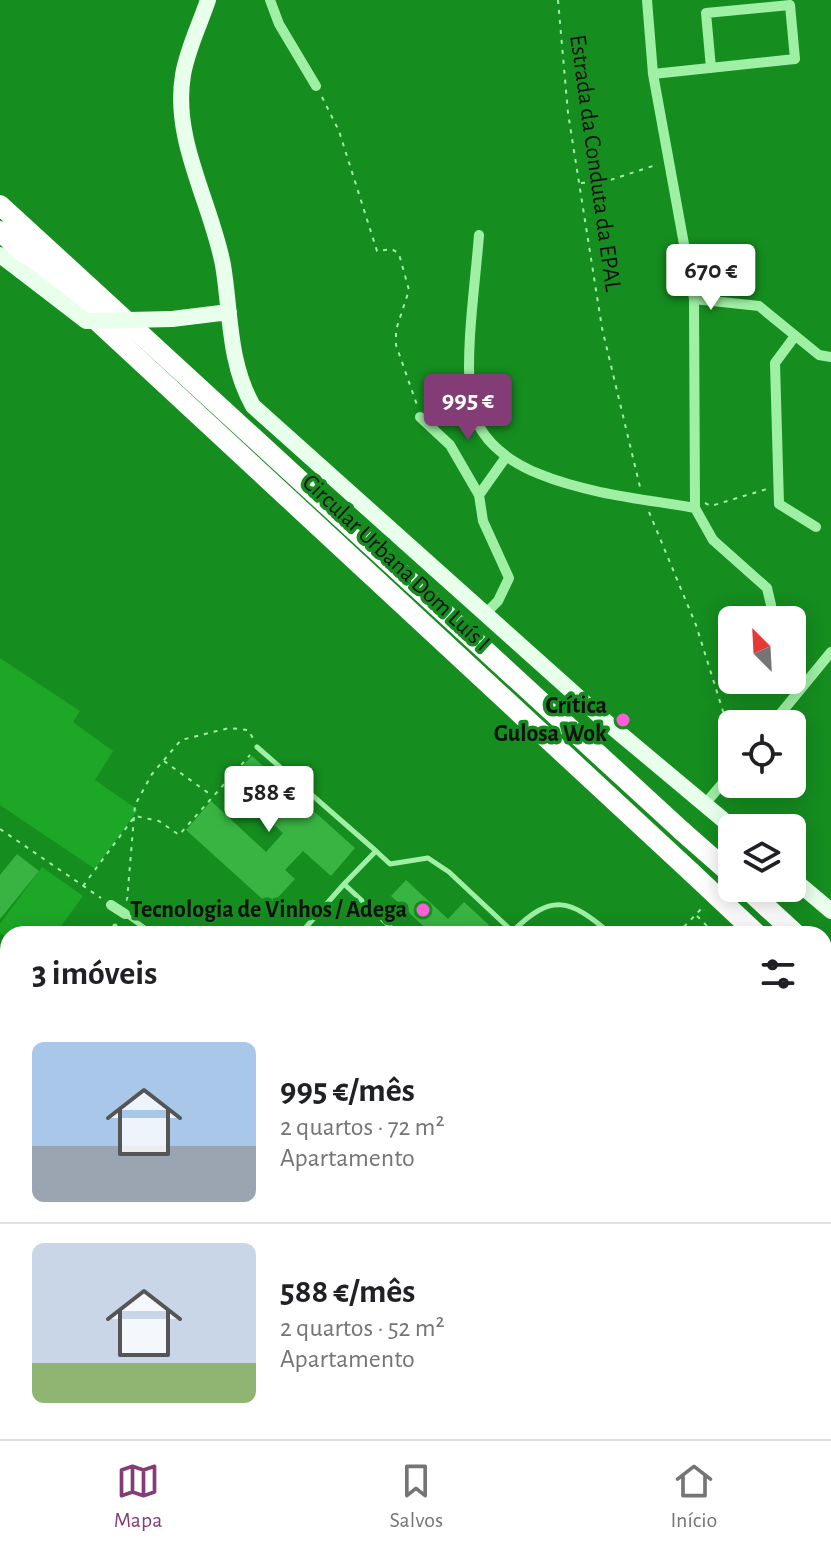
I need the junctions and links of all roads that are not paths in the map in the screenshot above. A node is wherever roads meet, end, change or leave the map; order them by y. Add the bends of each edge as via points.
1 (208, 0) edge
2 (270, 0) edge
3 (647, 0) edge
4 (711, 68) junction
5 (653, 74) junction
6 (316, 86) road end
7 (0, 205) edge
8 (0, 231) edge
9 (479, 235) dead end
10 (0, 255) edge
11 (694, 299) junction
12 (229, 312) junction
13 (795, 336) junction
14 (831, 357) edge
15 (420, 417) road end
16 (506, 457) junction
17 (479, 495) junction
18 (695, 508) junction
19 (816, 527) dead end
20 (771, 605) dead end
21 (486, 613) junction
22 (831, 652) edge
23 (783, 710) edge
24 (257, 747) road end
25 (718, 789) edge
26 (705, 804) junction
27 (718, 815) edge
28 (376, 851) junction
29 (718, 863) edge
30 (344, 884) junction
31 (806, 890) edge
32 (762, 902) edge
33 (111, 905) road end
34 (831, 911) edge
35 (125, 914) joint
36 (142, 926) edge
37 (307, 926) edge
38 (389, 926) edge
39 (505, 926) edge
40 (519, 926) edge
41 (601, 926) edge
42 (748, 926) edge
43 (788, 926) edge

1 - 12 main road via 183,75 183,129 222,263
2 - 6 street
3 - 5 street
4 - 4 street via 706,13 790,5 795,59
4 - 5 street
5 - 11 street
7 - 29 highway, Circular Urbana Dom Luís I, bridge
8 - 42 highway, Circular Urbana Dom Luís I, bridge
9 - 16 street via 470,397 475,420
10 - 12 main road, bridge via 86,321
11 - 13 street via 759,306
11 - 18 street
12 - 21 main road via 238,373 253,406
13 - 14 street via 819,355
13 - 19 street via 775,363 779,504
15 - 17 street via 450,445
16 - 17 street
16 - 18 street via 569,485
17 - 21 street via 483,521 509,578
18 - 20 street via 713,540 767,588
21 - 26 main road
22 - 23 street
24 - 28 lane
25 - 26 street
26 - 27 main road
28 - 30 lane
28 - 39 lane via 390,864 428,858
30 - 37 lane
30 - 38 lane
31 - 34 main road
32 - 43 highway
33 - 35 street
35 - 36 lane
40 - 41 lane via 552,903 566,904

